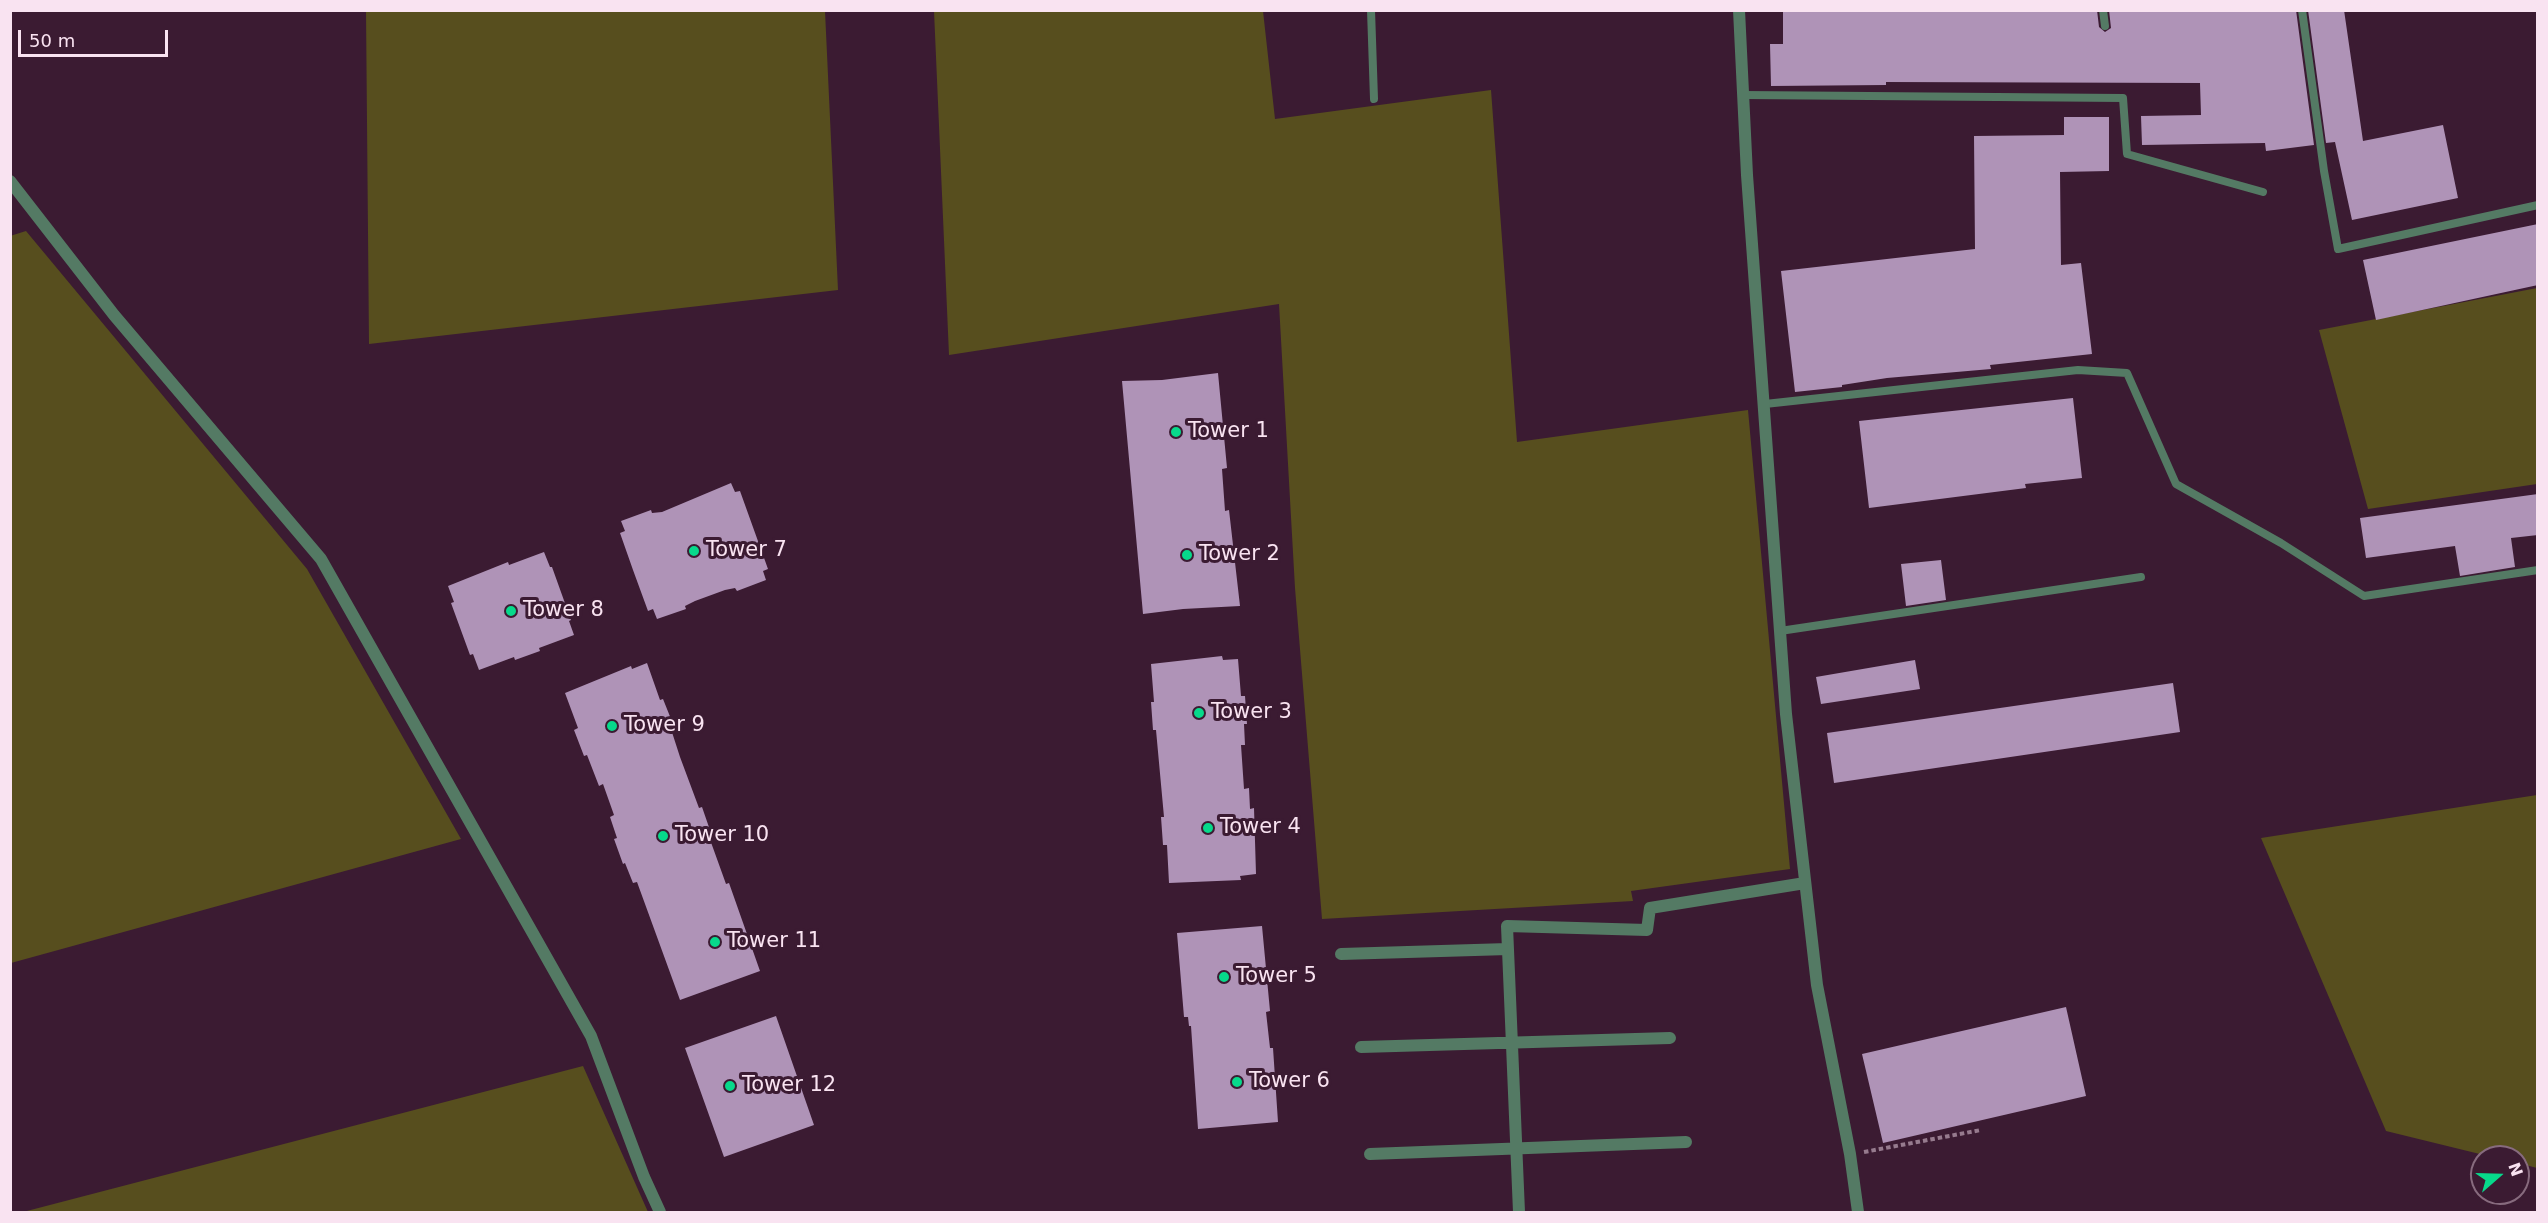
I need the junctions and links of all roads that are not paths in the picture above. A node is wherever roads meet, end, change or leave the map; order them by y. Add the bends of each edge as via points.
1 (1371, 10) edge
2 (1739, 10) edge
3 (2103, 10) edge
4 (2302, 10) edge
5 (2104, 26) dead end
6 (1743, 95) junction
7 (1374, 99) dead end
8 (10, 181) edge
9 (2263, 192) dead end
10 (2538, 206) edge
11 (1765, 404) junction
12 (2538, 570) edge
13 (2141, 577) dead end
14 (1780, 631) junction
15 (1805, 883) junction
16 (1508, 949) junction
17 (1341, 954) dead end
18 (1670, 1038) dead end
19 (1512, 1042) junction
20 (1361, 1047) dead end
21 (1686, 1142) dead end
22 (1516, 1148) junction
23 (1370, 1154) dead end
24 (660, 1212) edge
25 (1518, 1212) edge
26 (1858, 1212) edge

1 - 7 lane
2 - 6 street
3 - 5 lane
4 - 10 lane via 2338,249
6 - 9 lane via 2123,98 2127,153
6 - 11 street
8 - 24 street via 114,315 321,559 591,1036
11 - 12 lane via 2078,370 2127,373 2176,483 2364,596
11 - 14 street
13 - 14 lane
14 - 15 street
15 - 16 street via 1650,908 1647,930 1507,927
15 - 26 street via 1817,985
16 - 17 street
16 - 19 street
18 - 19 street
19 - 20 street
19 - 22 street
21 - 22 street
22 - 23 street
22 - 25 street

